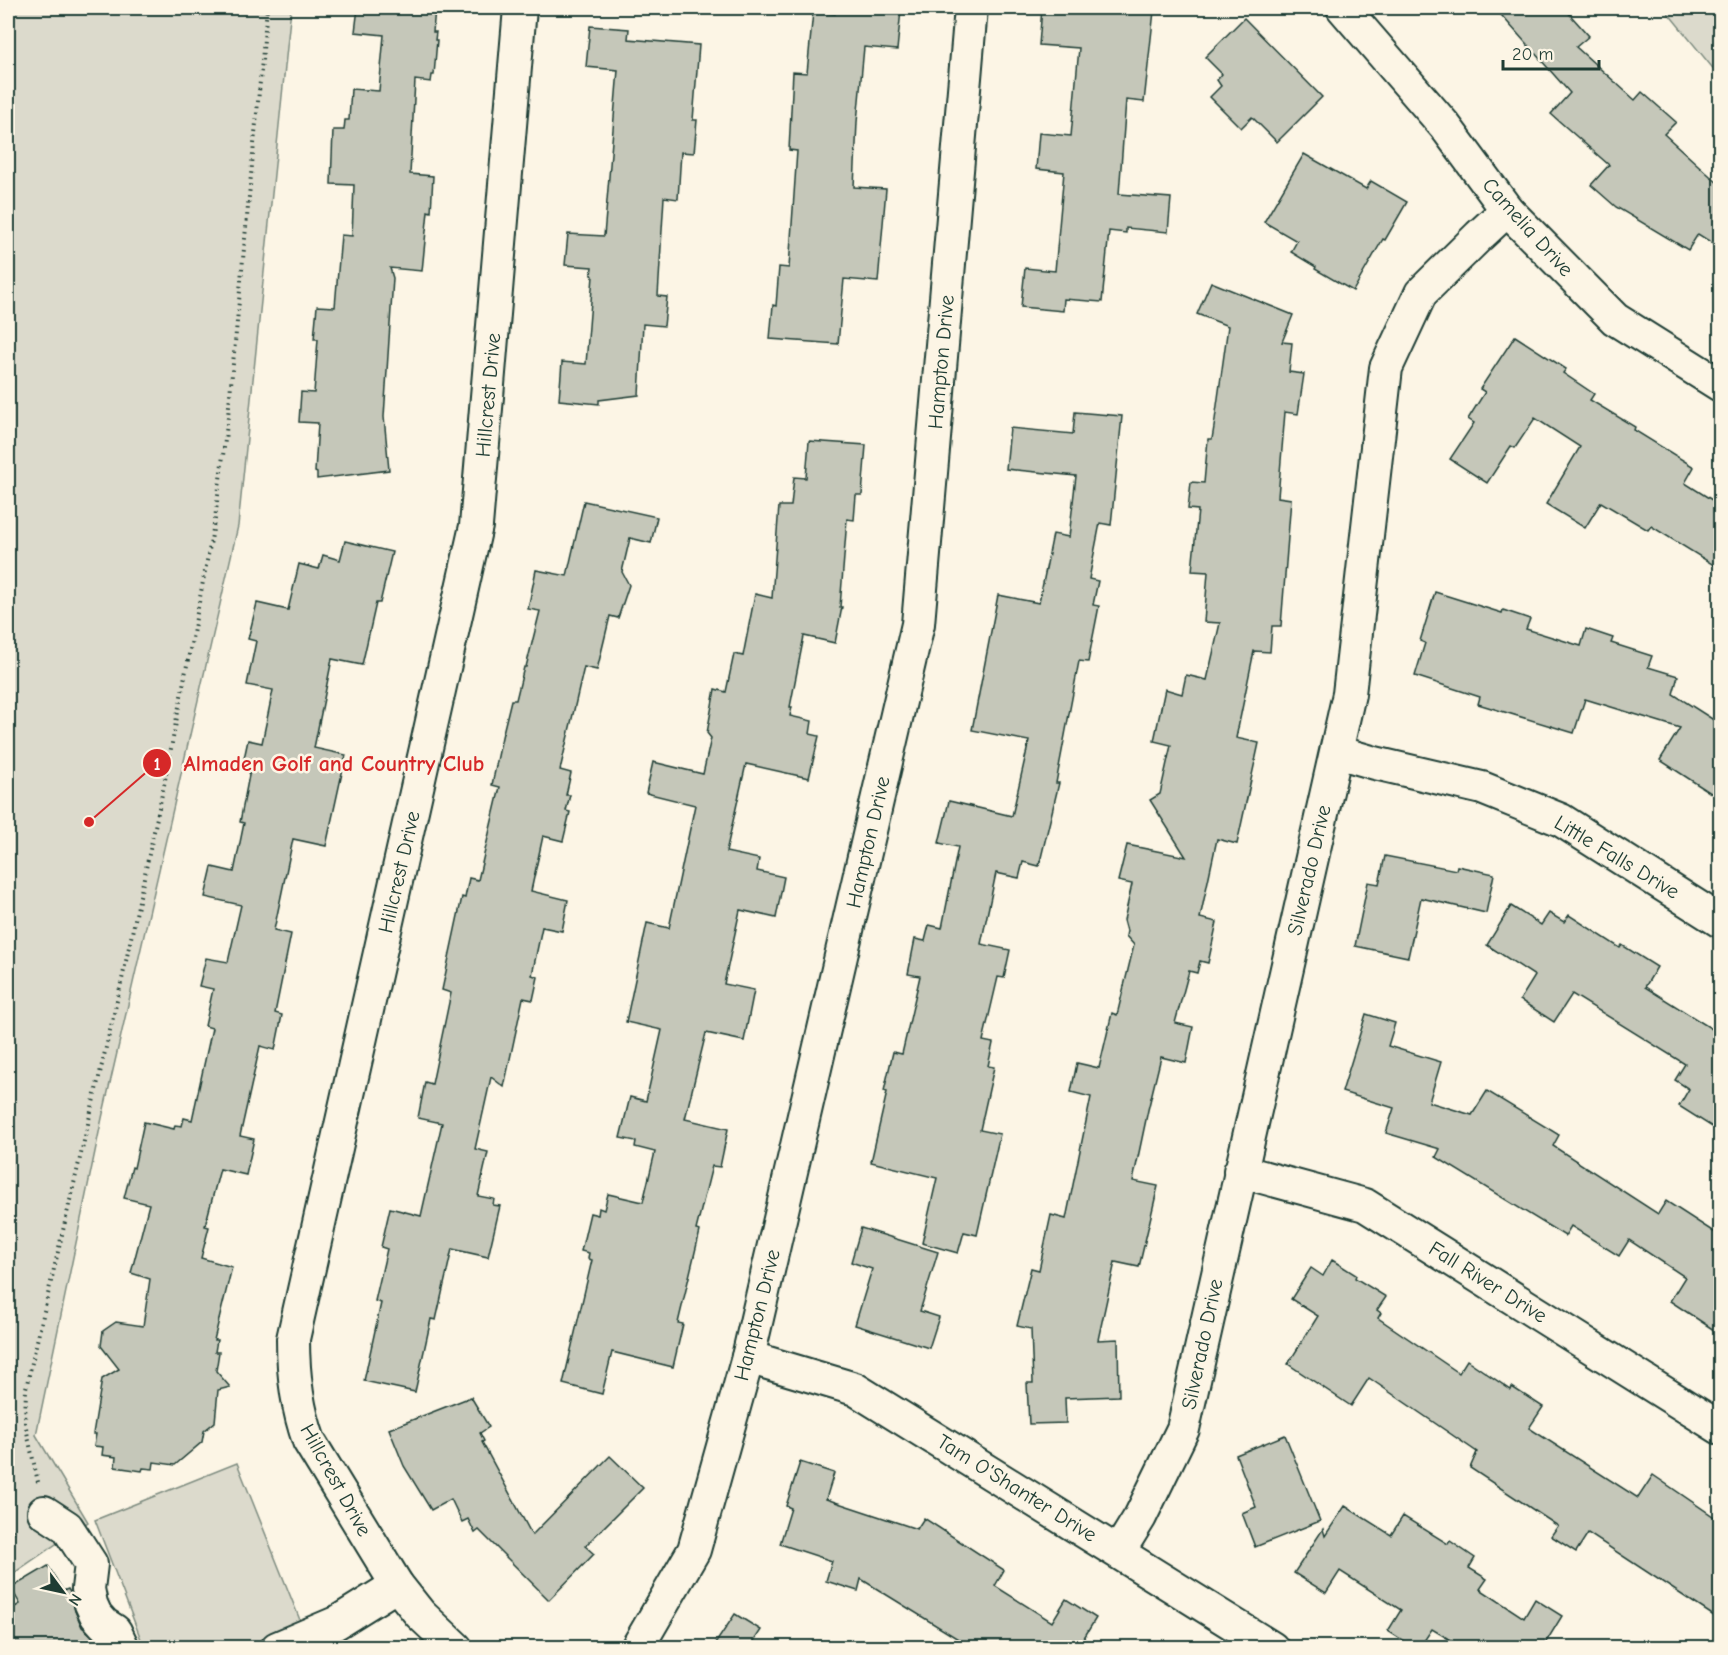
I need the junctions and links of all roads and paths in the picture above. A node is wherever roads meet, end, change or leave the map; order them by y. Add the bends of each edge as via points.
1 (10, 8) edge
2 (267, 8) edge
3 (520, 8) edge
4 (971, 8) edge
5 (1343, 8) edge
6 (8, 19) edge
7 (1508, 210) junction
8 (1720, 385) edge
9 (1336, 752) junction
10 (1720, 921) edge
11 (1240, 1171) junction
12 (748, 1357) junction
13 (1720, 1428) edge
14 (33, 1455) dead end
15 (44, 1512) dead end
16 (1119, 1551) junction
17 (397, 1585) junction
18 (123, 1647) edge
19 (277, 1647) edge
20 (456, 1647) edge
21 (637, 1647) edge
22 (1272, 1647) edge

1 - 6 path
2 - 14 path via 215,519 123,975 30,1370 24,1406
3 - 17 street, Hillcrest Drive via 476,526 292,1339 296,1393 309,1441
4 - 12 street, Hampton Drive via 918,624
5 - 7 street, Camelia Drive via 1445,126
7 - 8 street, Camelia Drive via 1614,319
7 - 9 street, Silverado Drive via 1421,293 1386,368 1349,694
9 - 10 street, Little Falls Drive via 1482,788 1561,820
9 - 11 street, Silverado Drive
11 - 13 street, Fall River Drive via 1365,1205
11 - 16 street, Silverado Drive via 1183,1429
12 - 16 street, Tam O'Shanter Drive via 855,1389
12 - 21 street, Hampton Drive via 694,1550
15 - 18 street via 67,1527 91,1564 91,1604 104,1624 115,1631
16 - 22 street, Tam O'Shanter Drive
17 - 19 street via 336,1623
17 - 20 street, Hillcrest Drive via 420,1614

